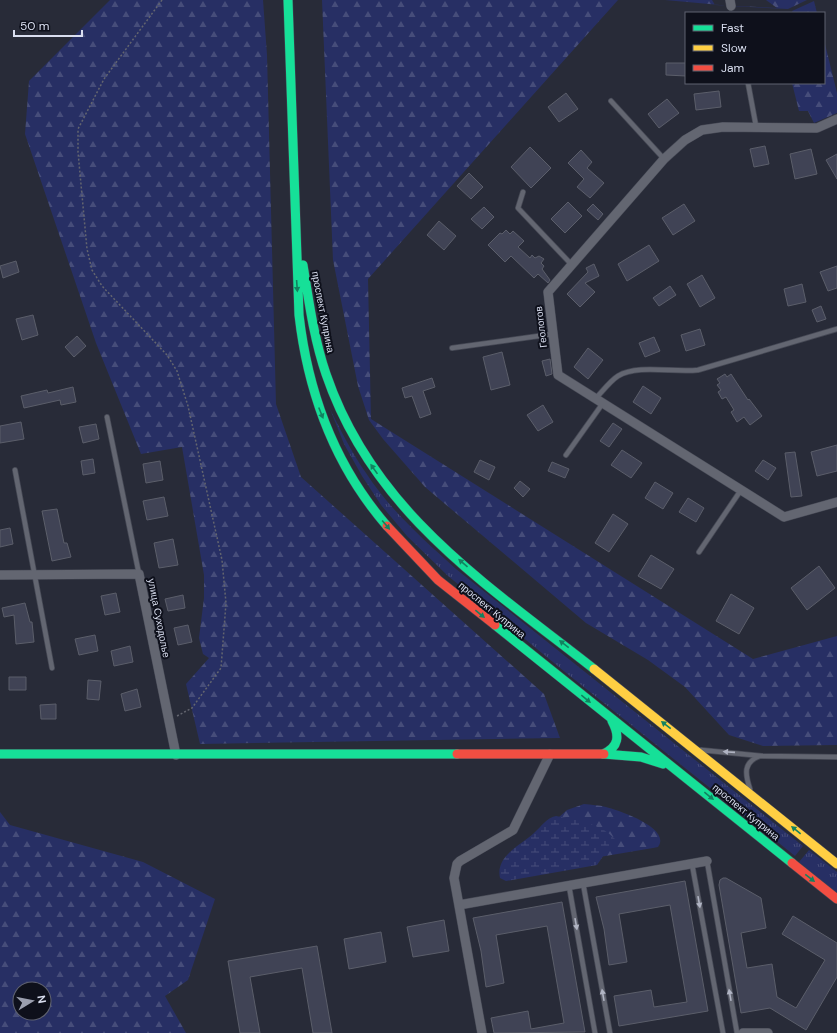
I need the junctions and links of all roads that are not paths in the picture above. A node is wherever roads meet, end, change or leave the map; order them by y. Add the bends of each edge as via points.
1 (288, 0) edge
2 (748, 84) edge
3 (611, 101) dead end
4 (837, 119) edge
5 (756, 126) junction
6 (664, 159) junction
7 (523, 192) dead end
8 (297, 233) junction
9 (571, 264) junction
10 (837, 329) edge
11 (553, 334) junction
12 (452, 348) dead end
13 (599, 401) junction
14 (107, 417) dead end
15 (566, 455) dead end
16 (15, 470) dead end
17 (741, 490) junction
18 (837, 502) edge
19 (699, 552) dead end
20 (139, 574) junction
21 (0, 575) edge
22 (36, 575) junction
23 (52, 668) dead end
24 (611, 720) junction
25 (697, 750) junction
26 (0, 754) edge
27 (550, 754) junction
28 (603, 754) junction
29 (176, 755) junction
30 (762, 756) junction
31 (837, 757) edge
32 (678, 772) junction
33 (759, 801) junction
34 (707, 861) joint
35 (692, 864) junction
36 (837, 864) edge
37 (583, 883) junction
38 (569, 886) junction
39 (837, 899) edge
40 (459, 906) junction
41 (482, 1033) edge
42 (595, 1033) edge
43 (610, 1033) edge
44 (722, 1033) edge
45 (737, 1033) edge
46 (742, 1033) edge
47 (768, 1033) edge

1 - 8 main road, проспект Куприна
2 - 5 lane
3 - 6 lane
4 - 5 street, Геологов via 817,128
5 - 6 street, Геологов via 702,130 685,140
6 - 9 street, Геологов
7 - 9 lane via 518,208
8 -> 24 main road, проспект Куприна via 296,278 307,366 319,409 339,456 370,505 438,580
25 -> 8 main road, проспект Куприна via 465,566 423,528 391,494 360,449 337,406 324,370 311,317
9 - 11 street, Геологов via 548,292
10 - 13 lane via 698,370 636,370 617,376
11 - 12 lane
11 - 13 street, Геологов via 558,375
13 - 15 lane
13 - 17 street, Геологов
14 - 20 lane
16 - 22 lane
17 - 18 street, Геологов via 784,517
17 - 19 lane
20 - 22 street, улица Суходолье
20 - 29 street, улица Суходолье
21 - 22 street, улица Суходолье
22 - 23 lane
24 - 28 main road via 616,728 618,743
24 - 32 main road, проспект Куприна
30 -> 25 lane
25 - 33 main road, проспект Куприна
26 - 29 main road
27 - 28 main road
27 - 29 main road
27 - 40 street via 513,830 457,864 454,878
28 - 32 main road via 641,757
30 - 31 lane
30 - 33 lane via 752,759 745,774 750,789
32 -> 39 main road, проспект Куприна
36 -> 33 main road, проспект Куприна
34 - 35 street
45 -> 34 lane
35 - 37 street
35 -> 44 lane
37 - 38 street
43 -> 37 lane
38 - 40 street
38 -> 42 lane
40 - 41 street
46 - 47 street

